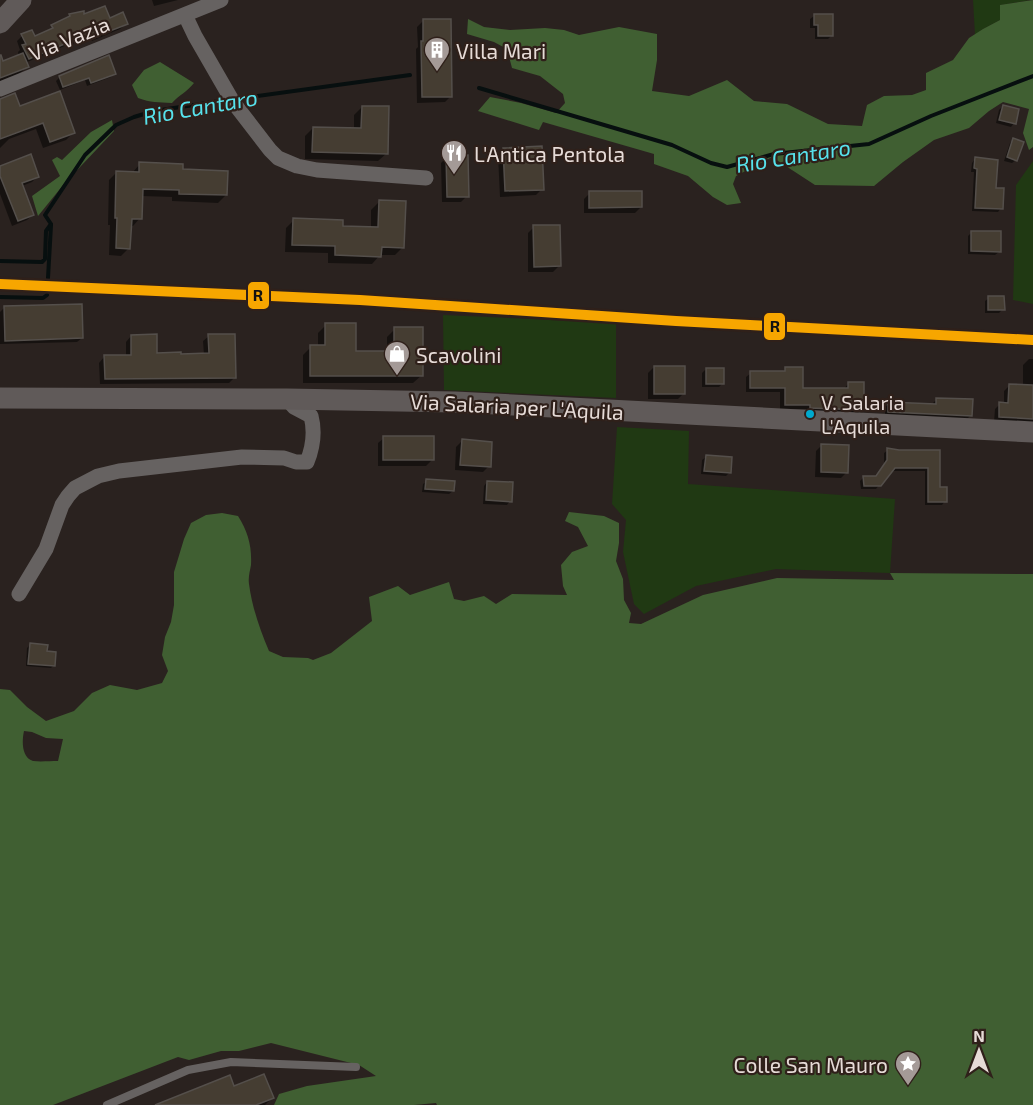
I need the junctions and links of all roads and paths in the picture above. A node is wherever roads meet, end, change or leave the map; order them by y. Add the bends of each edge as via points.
1 (21, 0) edge
2 (221, 0) edge
3 (185, 15) junction
4 (0, 23) edge
5 (0, 89) edge
6 (426, 178) dead end
7 (0, 398) edge
8 (287, 399) junction
9 (1033, 432) edge
10 (19, 594) dead end
11 (356, 1067) dead end
12 (106, 1105) edge

1 - 4 main road
2 - 3 street, Via Vazia
3 - 5 street, Via Vazia
3 - 6 street via 234,102 278,158 317,170
7 - 8 main road, Via Salaria per L'Aquila
8 - 9 main road, Via Salaria per L'Aquila via 455,402
8 - 10 street via 311,416 313,430 307,462 242,457 98,476 68,496 46,549
11 - 12 lane via 231,1062 188,1070

